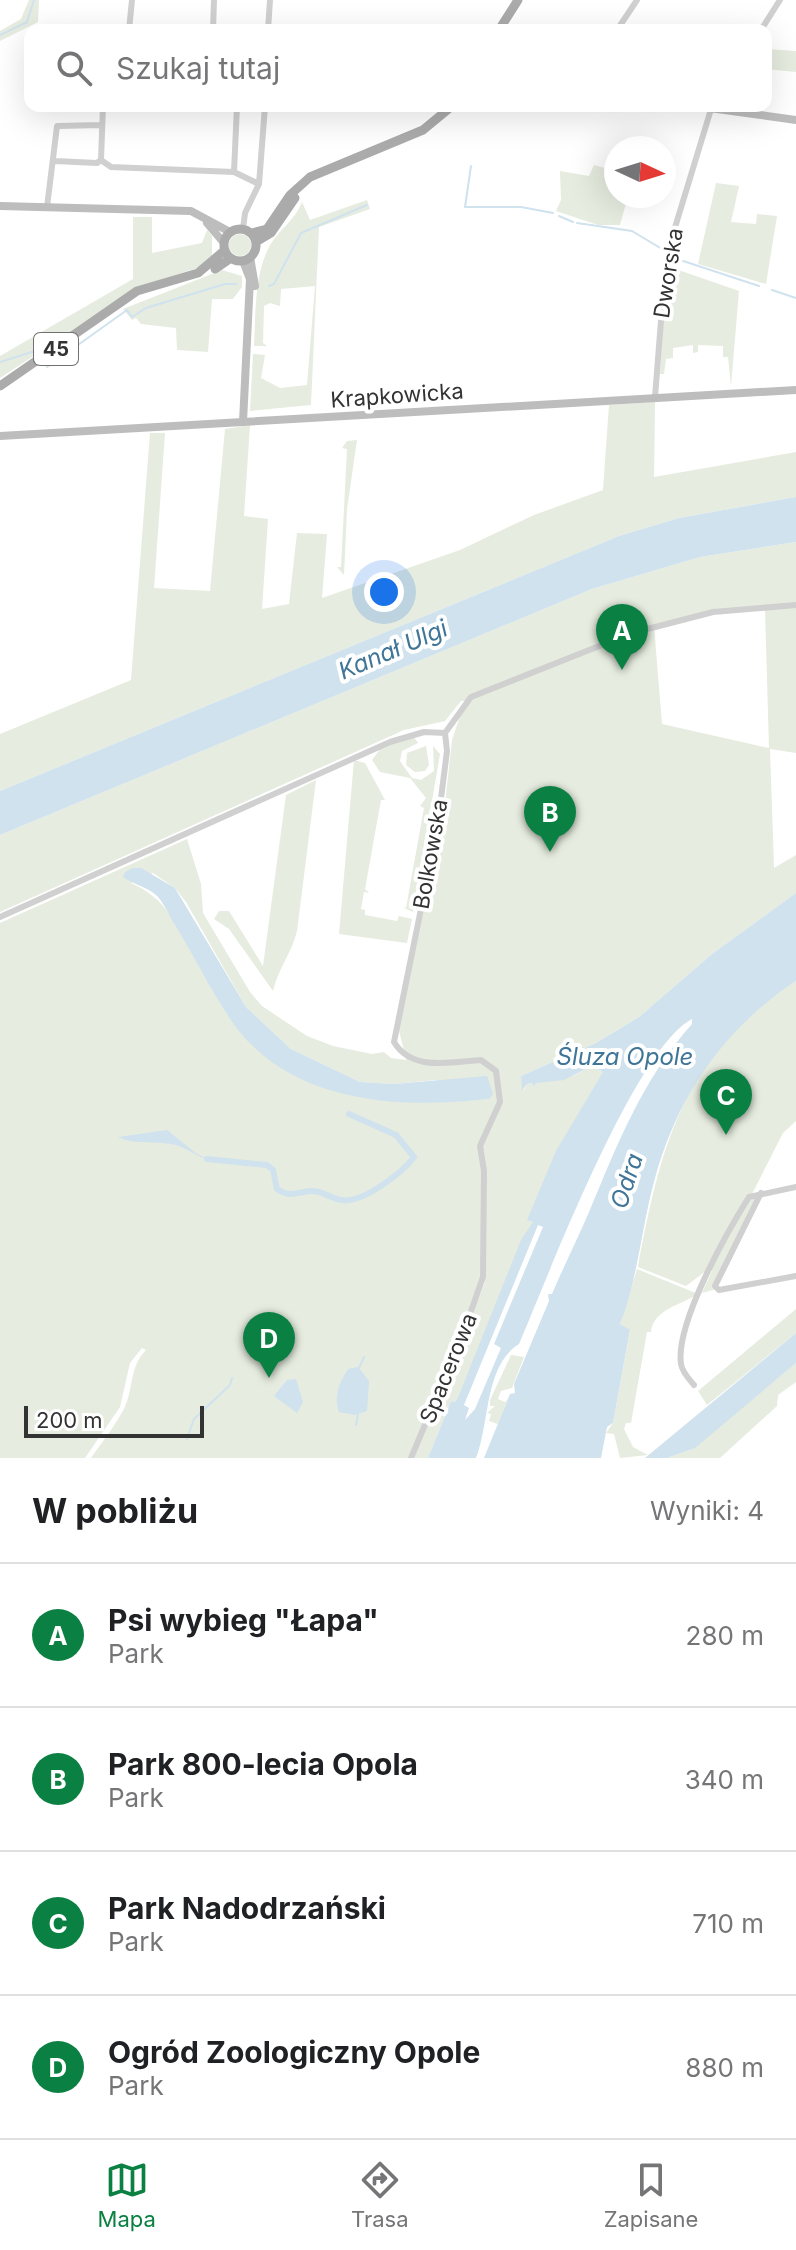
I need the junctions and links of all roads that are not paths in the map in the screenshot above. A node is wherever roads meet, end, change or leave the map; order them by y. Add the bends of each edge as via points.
1 (132, 0) edge
2 (214, 0) edge
3 (270, 0) edge
4 (518, 0) edge
5 (637, 0) edge
6 (780, 0) edge
7 (130, 24) edge
8 (213, 24) edge
9 (268, 24) edge
10 (503, 24) edge
11 (621, 24) edge
12 (765, 24) edge
13 (103, 112) edge
14 (237, 112) edge
15 (265, 112) edge
16 (445, 112) edge
17 (710, 112) edge
18 (744, 112) edge
19 (796, 120) edge
20 (102, 125) junction
21 (101, 160) junction
22 (55, 161) junction
23 (234, 172) junction
24 (259, 184) junction
25 (0, 206) edge
26 (47, 207) junction
27 (202, 216) junction
28 (230, 232) junction
29 (250, 235) junction
30 (227, 250) junction
31 (247, 259) junction
32 (0, 386) edge
33 (796, 390) edge
34 (655, 397) junction
35 (243, 422) junction
36 (0, 436) edge
37 (796, 605) edge
38 (445, 733) junction
39 (0, 917) edge
40 (402, 1054) joint
41 (796, 1187) edge
42 (761, 1193) junction
43 (796, 1276) edge
44 (694, 1385) dead end
45 (411, 1458) edge

1 - 7 street
2 - 8 street
3 - 9 street
4 - 10 main road
5 - 11 street
6 - 12 street
13 - 20 street
14 - 23 street
15 - 24 street
16 - 29 main road via 423,130 301,184 267,229
17 - 34 street, Dworska via 665,261
18 - 19 street
20 - 21 street
20 - 22 street via 62,123 56,131
21 - 22 street
21 - 23 street via 111,167
22 - 26 street
23 - 24 street
24 - 29 street via 245,213
25 - 26 street
26 - 27 street via 191,211
27 - 28 street
27 - 30 street
28 - 29 main road
28 - 30 main road, 45
29 - 31 main road
30 - 31 main road
30 - 32 main road, 45 via 201,278 112,311
31 - 35 street via 250,311
33 - 34 street, Krapkowicka
34 - 35 street, Krapkowicka
35 - 36 street, Krapkowicka
37 - 38 street via 713,612 632,633 471,697
38 - 39 street via 408,735
38 - 40 street, Bolkowska via 437,830 394,1038
40 - 45 street, Spacerowa via 422,1062 481,1060 496,1071 500,1102 480,1146 483,1277
41 - 42 street
42 - 43 street via 715,1283 719,1290
42 - 44 street via 747,1200 692,1307 681,1361

